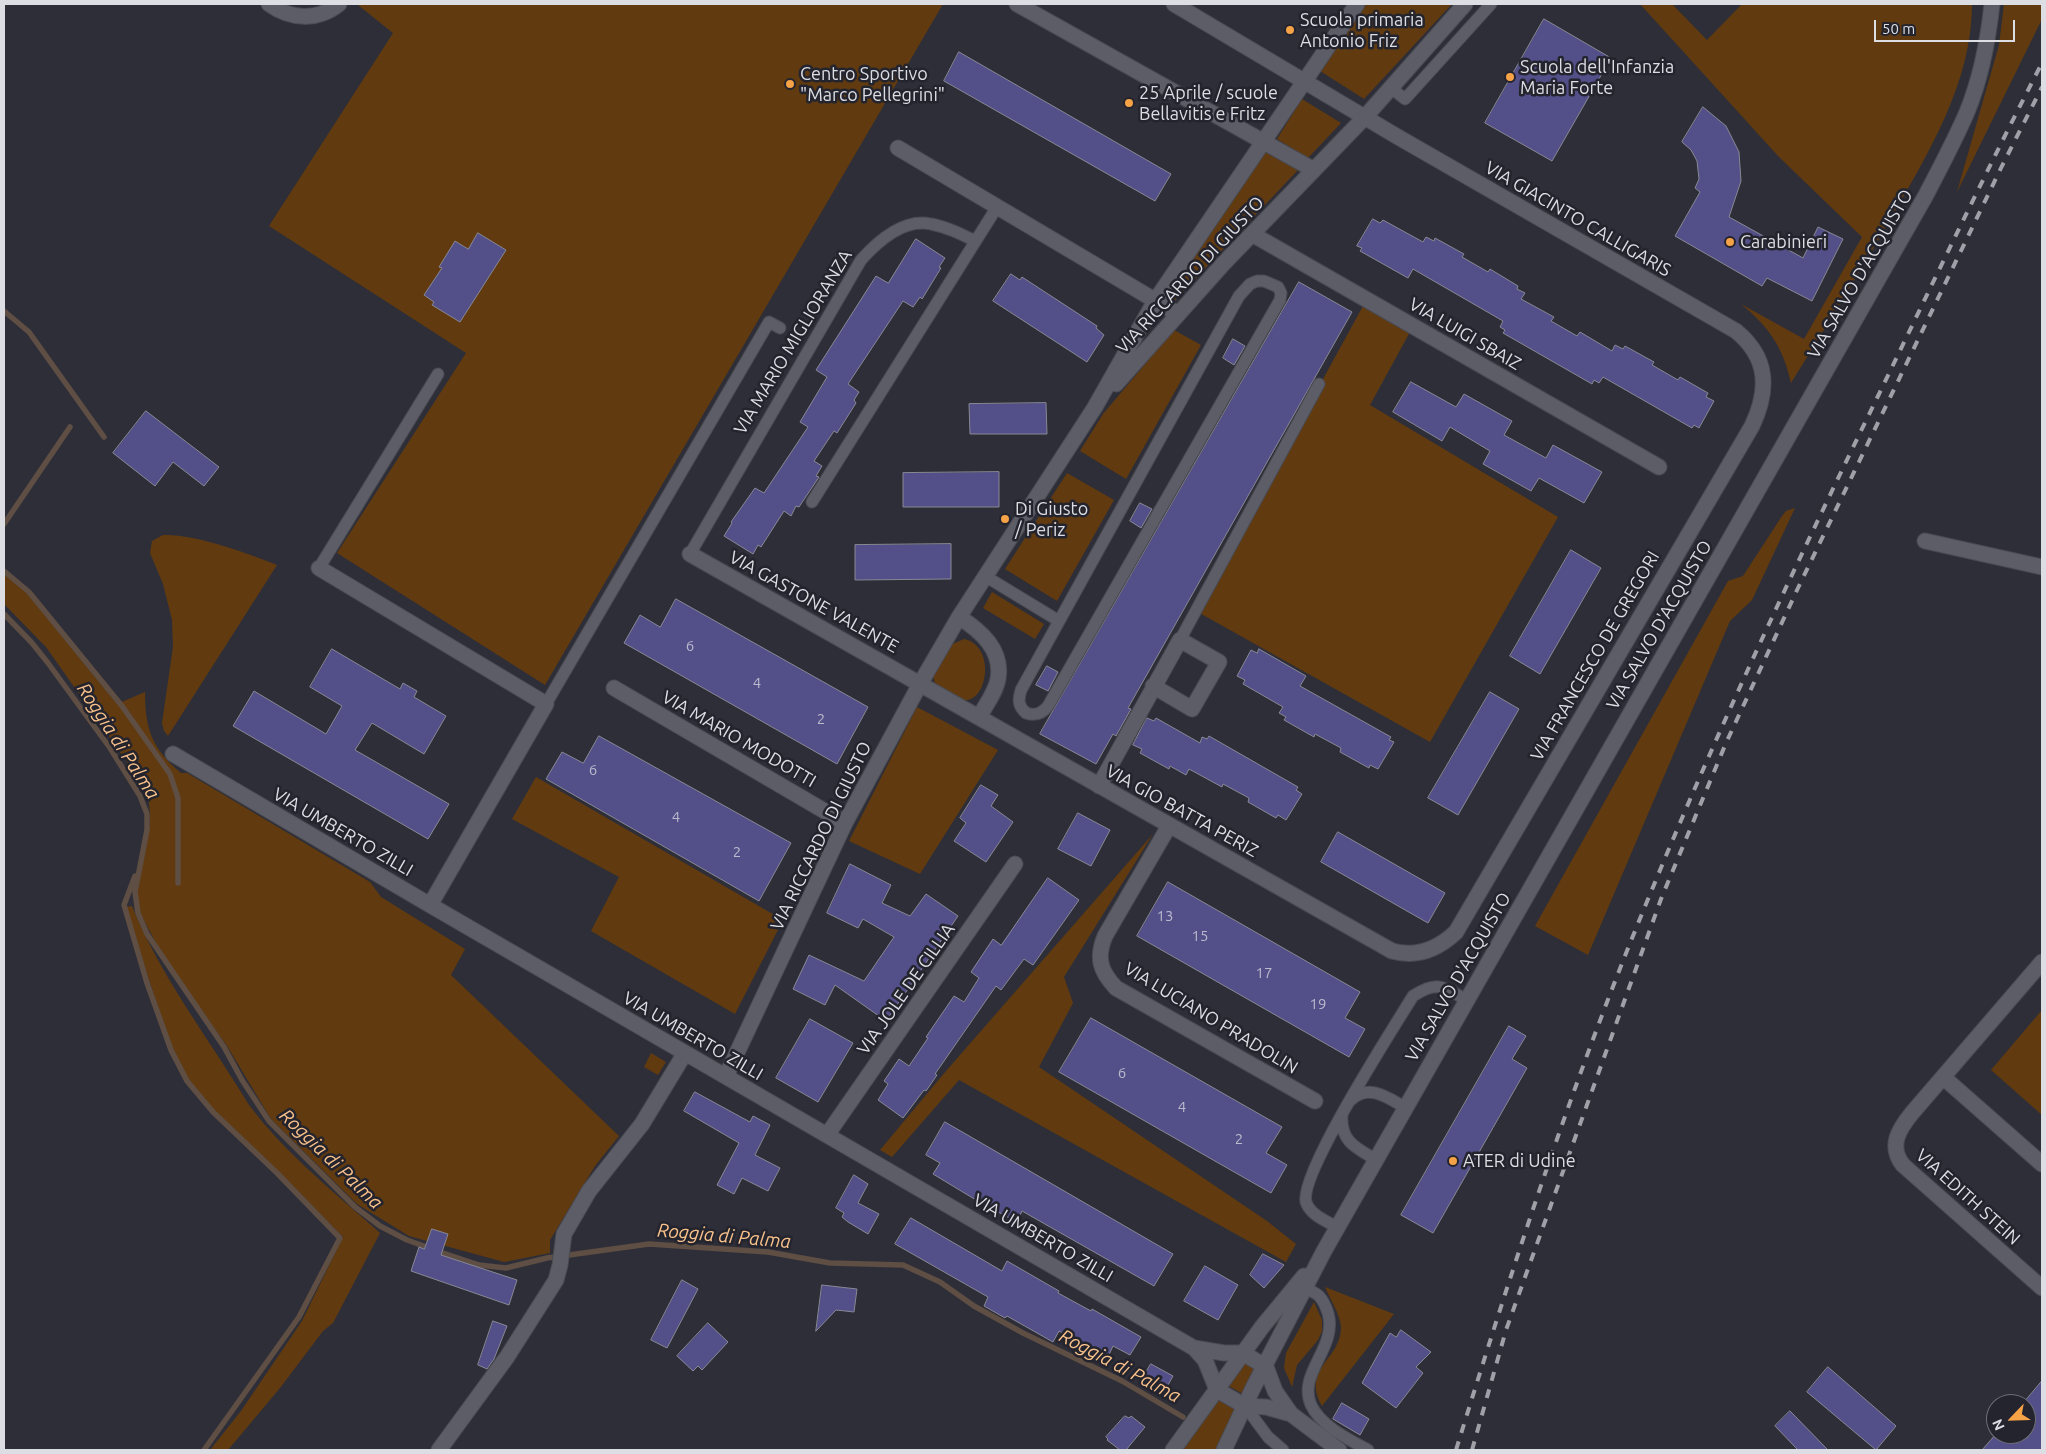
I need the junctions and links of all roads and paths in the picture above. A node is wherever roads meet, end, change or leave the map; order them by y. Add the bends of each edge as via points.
1 (269, 4) edge
2 (339, 4) edge
3 (1018, 4) edge
4 (1174, 4) edge
5 (1357, 4) edge
6 (1465, 4) edge
7 (1491, 4) edge
8 (1992, 4) edge
9 (1304, 80) junction
10 (1391, 88) junction
11 (1365, 117) junction
12 (1263, 142) junction
13 (898, 148) dead end
14 (1314, 170) junction
15 (997, 206) junction
16 (1252, 234) junction
17 (975, 241) junction
18 (1155, 301) junction
19 (1178, 314) junction
20 (780, 328) dead end
21 (1762, 365) joint
22 (438, 374) dead end
23 (1319, 384) dead end
24 (1095, 408) junction
25 (1659, 467) dead end
26 (812, 502) dead end
27 (1925, 541) dead end
28 (690, 554) joint
29 (2042, 567) edge
30 (319, 568) joint
31 (985, 576) junction
32 (959, 617) junction
33 (1059, 621) junction
34 (1180, 640) junction
35 (920, 684) junction
36 (1153, 686) junction
37 (614, 688) dead end
38 (546, 704) junction
39 (979, 717) junction
40 (173, 754) dead end
41 (1099, 786) junction
42 (845, 823) junction
43 (1169, 826) junction
44 (1016, 864) dead end
45 (430, 905) junction
46 (1429, 950) joint
47 (2042, 962) edge
48 (1467, 1000) junction
49 (684, 1053) junction
50 (726, 1076) junction
51 (1943, 1077) junction
52 (1316, 1101) dead end
53 (1348, 1102) junction
54 (1406, 1108) junction
55 (1342, 1115) junction
56 (828, 1135) junction
57 (1375, 1160) junction
58 (2042, 1164) edge
59 (1338, 1228) junction
60 (1301, 1286) junction
61 (2042, 1288) edge
62 (1194, 1348) junction
63 (1243, 1353) junction
64 (1266, 1367) junction
65 (1218, 1390) junction
66 (1244, 1406) junction
67 (1291, 1414) junction
68 (439, 1450) edge
69 (1174, 1450) edge
70 (1224, 1450) edge
71 (1283, 1450) edge
72 (1340, 1450) edge
73 (1368, 1450) edge

1 - 2 street via 302,17 325,12
3 - 12 street
4 - 9 street
5 - 9 street, VIA RICCARDO DI GIUSTO
6 - 10 street, VIA RICCARDO DI GIUSTO
7 - 10 lane via 1404,99
8 - 48 street, VIA SALVO D'ACQUISTO via 1979,76 1966,113 1926,195
9 - 11 street
9 - 12 street, VIA RICCARDO DI GIUSTO
10 - 11 street, VIA RICCARDO DI GIUSTO
11 - 14 street, VIA RICCARDO DI GIUSTO
11 - 21 street, VIA GIACINTO CALLIGARIS via 1736,331 1751,346
12 - 14 street
12 - 18 street, VIA RICCARDO DI GIUSTO
13 - 15 street
14 - 16 street, VIA RICCARDO DI GIUSTO
15 - 17 lane
15 - 18 street
16 - 19 street, VIA RICCARDO DI GIUSTO
16 - 25 street, VIA LUIGI SBAIZ
17 - 26 lane
17 - 28 lane, VIA MARIO MIGLIORANZA via 930,223 900,229 873,246
18 - 19 street
18 - 24 street, VIA RICCARDO DI GIUSTO
19 - 24 street, VIA RICCARDO DI GIUSTO
20 - 38 lane via 769,322
21 - 46 street, VIA FRANCESCO DE GREGORI via 1762,393 1752,426 1462,923 1446,941
22 - 30 lane
23 - 34 lane
24 - 31 street, VIA RICCARDO DI GIUSTO
27 - 29 street
28 - 35 street, VIA GASTONE VALENTE
30 - 38 street
31 - 32 street, VIA RICCARDO DI GIUSTO
31 - 33 lane
32 - 35 street, VIA RICCARDO DI GIUSTO
32 - 39 street via 987,638 998,665 996,685
33 - 33 lane via 1239,296 1250,284 1257,282 1264,281 1278,287 1280,300 1048,706 1036,715 1026,713 1018,697
34 - 36 street
34 - 36 street via 1219,662 1204,689 1192,709
35 - 39 street, VIA GIO BATTA PERIZ
35 - 42 street, VIA RICCARDO DI GIUSTO
36 - 41 street
37 - 42 street, VIA MARIO MODOTTI
38 - 45 street
39 - 41 street, VIA GIO BATTA PERIZ
40 - 45 street, VIA UMBERTO ZILLI
41 - 43 street, VIA GIO BATTA PERIZ
42 - 50 street, VIA RICCARDO DI GIUSTO
43 - 46 street, VIA GIO BATTA PERIZ via 1392,951 1405,954
43 - 52 street, VIA LUCIANO PRADOLIN via 1100,948 1100,964 1107,978 1116,988
44 - 56 street, VIA JOLE DE CILLIA
45 - 49 street, VIA UMBERTO ZILLI
47 - 51 street, VIA EDITH STEIN
48 - 53 lane via 1441,987 1427,987 1413,996
48 - 54 street, VIA SALVO D'ACQUISTO
49 - 50 street, VIA UMBERTO ZILLI
49 - 68 street via 642,1124 589,1191 564,1234 556,1280
50 - 56 street, VIA UMBERTO ZILLI
51 - 58 street
51 - 61 street, VIA EDITH STEIN via 1901,1127 1895,1144 1899,1161
53 - 54 lane via 1362,1092 1372,1092
53 - 55 lane
54 - 57 street, VIA SALVO D'ACQUISTO
55 - 57 lane via 1341,1126 1347,1139
55 - 59 lane via 1312,1172 1306,1192 1306,1202 1312,1213
56 - 62 street, VIA UMBERTO ZILLI
57 - 59 street, VIA SALVO D'ACQUISTO
59 - 60 street, VIA SALVO D'ACQUISTO
60 - 63 street, VIA SALVO D'ACQUISTO
60 - 64 street, VIA SALVO D'ACQUISTO
60 - 73 lane via 1319,1296 1330,1324 1328,1340 1309,1382 1312,1407 1322,1420
62 - 63 street, VIA UMBERTO ZILLI
62 - 65 street, VIA UMBERTO ZILLI via 1204,1360
63 - 64 street
63 - 65 street, VIA SALVO D'ACQUISTO
64 - 66 street, VIA SALVO D'ACQUISTO
64 - 67 street via 1275,1391
65 - 66 street
65 - 69 street, VIA SALVO D'ACQUISTO
66 - 67 street via 1266,1407
66 - 70 street, VIA SALVO D'ACQUISTO
66 - 71 lane via 1268,1437
67 - 72 street

